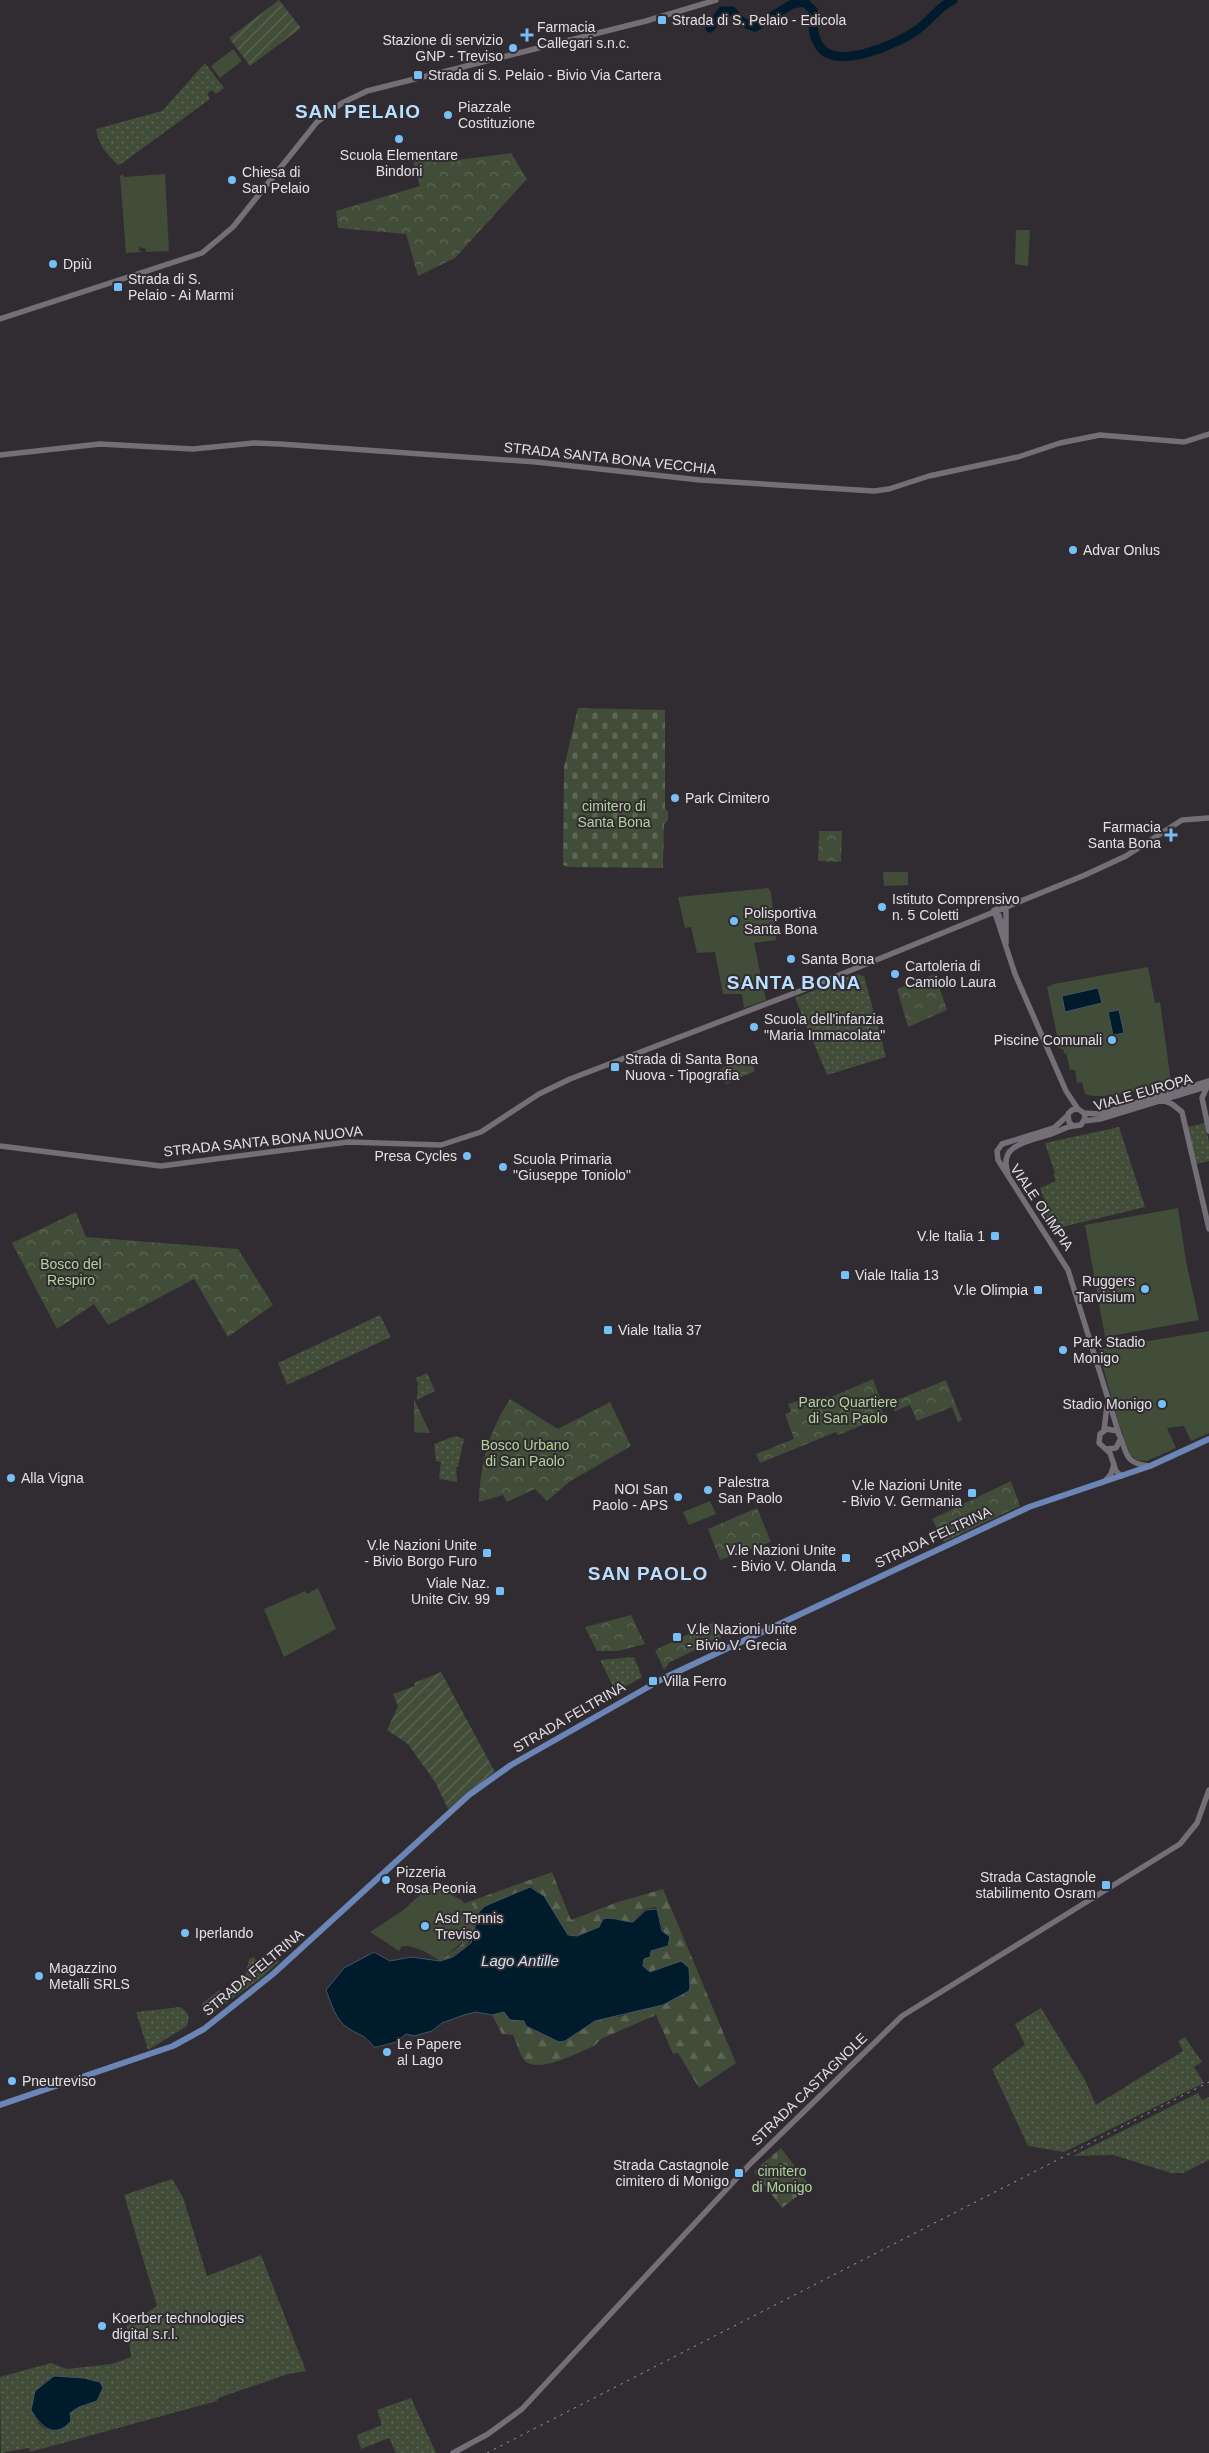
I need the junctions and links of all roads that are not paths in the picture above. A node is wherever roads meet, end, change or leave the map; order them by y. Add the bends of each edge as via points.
1 (716, 0) edge
2 (0, 319) edge
3 (1209, 434) edge
4 (0, 455) edge
5 (1209, 818) edge
6 (1006, 906) junction
7 (995, 910) junction
8 (980, 916) junction
9 (997, 923) junction
10 (1006, 938) junction
11 (1009, 957) junction
12 (1208, 1084) edge
13 (1068, 1095) junction
14 (1162, 1100) junction
15 (1078, 1109) junction
16 (1084, 1113) junction
17 (1069, 1114) junction
18 (1084, 1121) junction
19 (1073, 1126) junction
20 (1209, 1131) edge
21 (1002, 1144) joint
22 (0, 1146) edge
23 (1009, 1177) junction
24 (1209, 1229) edge
25 (1107, 1399) junction
26 (1104, 1430) junction
27 (1120, 1437) junction
28 (1209, 1439) edge
29 (1106, 1450) junction
30 (1114, 1464) junction
31 (1150, 1466) junction
32 (1122, 1476) junction
33 (1105, 1481) junction
34 (1209, 1790) edge
35 (0, 2105) edge
36 (455, 2452) edge

1 - 2 street via 359,94 317,122 233,226 202,252
3 - 4 street, STRADA SANTA BONA VECCHIA via 1184,442 1100,435 874,492 700,480 536,462 280,444 193,449 100,444
5 - 6 street, STRADA SANTA BONA NUOVA via 1182,820 1120,859
6 - 7 street, STRADA SANTA BONA NUOVA
6 - 10 street
7 - 8 street, STRADA SANTA BONA NUOVA
7 - 9 street
7 - 10 street
8 - 9 street
8 - 22 street, STRADA SANTA BONA NUOVA via 570,1079 539,1094 481,1132 453,1143 430,1146 348,1142 161,1166
9 - 11 street
10 - 11 street
11 - 13 street
12 - 14 street, VIALE EUROPA
12 - 16 street, VIALE EUROPA via 1100,1114
12 - 20 street via 1202,1098
13 - 15 street
13 - 17 street
14 - 18 street, VIALE EUROPA
14 - 24 street via 1182,1112
15 - 16 street, VIALE EUROPA
15 - 17 street, VIALE EUROPA
16 - 18 street, VIALE EUROPA
17 - 19 street via 1069,1122
17 - 21 street, VIALE EUROPA via 1054,1128
18 - 19 street, VIALE EUROPA
19 - 23 street, VIALE EUROPA via 1016,1145 1005,1162
21 - 23 street, VIALE OLIMPIA via 997,1151 998,1160
23 - 25 street, VIALE OLIMPIA via 1068,1270
25 - 26 street, VIALE OLIMPIA
25 - 27 street, VIALE OLIMPIA
26 - 27 street via 1114,1429
26 - 29 street via 1099,1440
27 - 29 street via 1116,1448
27 - 31 street, VIALE OLIMPIA via 1128,1458
28 - 31 main road, STRADA FELTRINA
29 - 30 street
30 - 32 street
30 - 33 street
31 - 32 main road, STRADA FELTRINA
32 - 33 main road, STRADA FELTRINA
33 - 35 main road, STRADA FELTRINA via 1029,1507 958,1539 696,1662 600,1714 511,1765 469,1795 274,1974 204,2029 174,2046
34 - 36 street, STRADA CASTAGNOLE via 1197,1823 1180,1844 902,2016 748,2166 522,2409 488,2434

